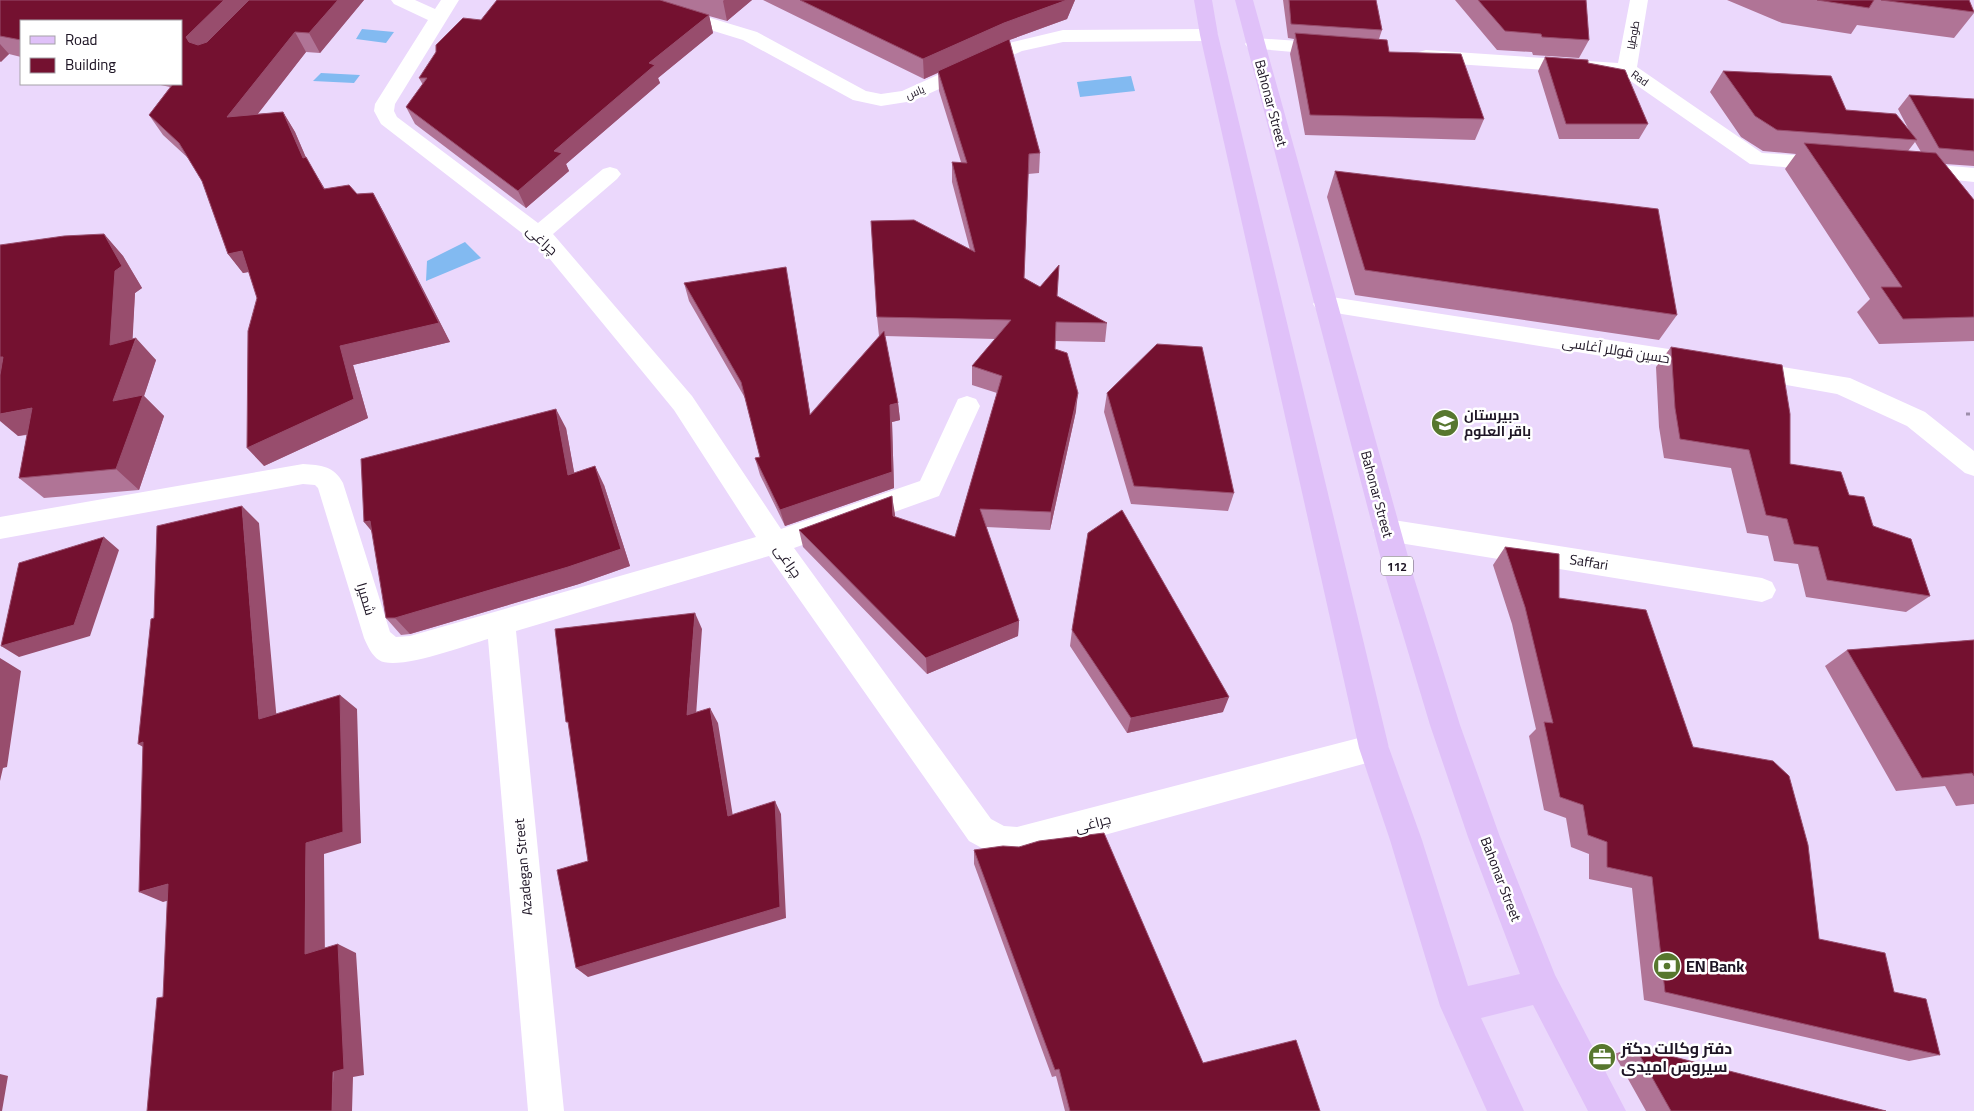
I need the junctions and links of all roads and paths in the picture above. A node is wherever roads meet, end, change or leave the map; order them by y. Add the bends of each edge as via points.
1 (400, 0) edge
2 (632, 0) edge
3 (1203, 0) edge
4 (1244, 0) edge
5 (1639, 0) edge
6 (444, 9) edge
7 (1209, 35) junction
8 (1255, 44) junction
9 (1343, 50) edge
10 (1412, 55) edge
11 (1627, 69) junction
12 (1846, 165) edge
13 (1895, 169) edge
14 (610, 174) dead end
15 (1974, 175) edge
16 (538, 235) junction
17 (1325, 304) junction
18 (967, 406) dead end
19 (1974, 466) edge
20 (0, 528) edge
21 (1387, 530) junction
22 (775, 543) junction
23 (1762, 590) dead end
24 (501, 623) junction
25 (1374, 748) junction
26 (1542, 986) junction
27 (1457, 1006) junction
28 (546, 1111) edge
29 (1506, 1111) edge
30 (1608, 1111) edge

1 - 6 street
2 - 7 street, یاس via 750,36 860,96 881,100 906,97 1016,47 1063,36
3 - 7 main road
4 - 8 main road, Bahonar Street / 112
5 - 11 street, طوطیا
6 - 16 street, چراغی via 385,104 384,112 388,120
7 - 25 main road
8 - 9 street
8 - 17 main road, Bahonar Street / 112
10 - 11 street, Rad
11 - 12 street, Rad via 1757,158
13 - 15 street
14 - 16 street
16 - 22 street, چراغی via 548,242 672,389
17 - 19 street, حسین قوللر آغاسی via 1841,385 1916,419
17 - 21 main road, Bahonar Street / 112
18 - 22 street, شمیرا via 930,488
20 - 24 street, شمیرا via 302,474 320,475 330,483 378,638 389,651 410,649
21 - 23 street, Saffari
21 - 26 main road, Bahonar Street / 112 via 1444,725
22 - 24 street, شمیرا
22 - 25 street, چراغی via 980,830 1000,842 1017,843
24 - 28 street, Azadegan Street
25 - 27 main road
26 - 27 main road
26 - 30 main road, Bahonar Street / 112
27 - 29 main road

